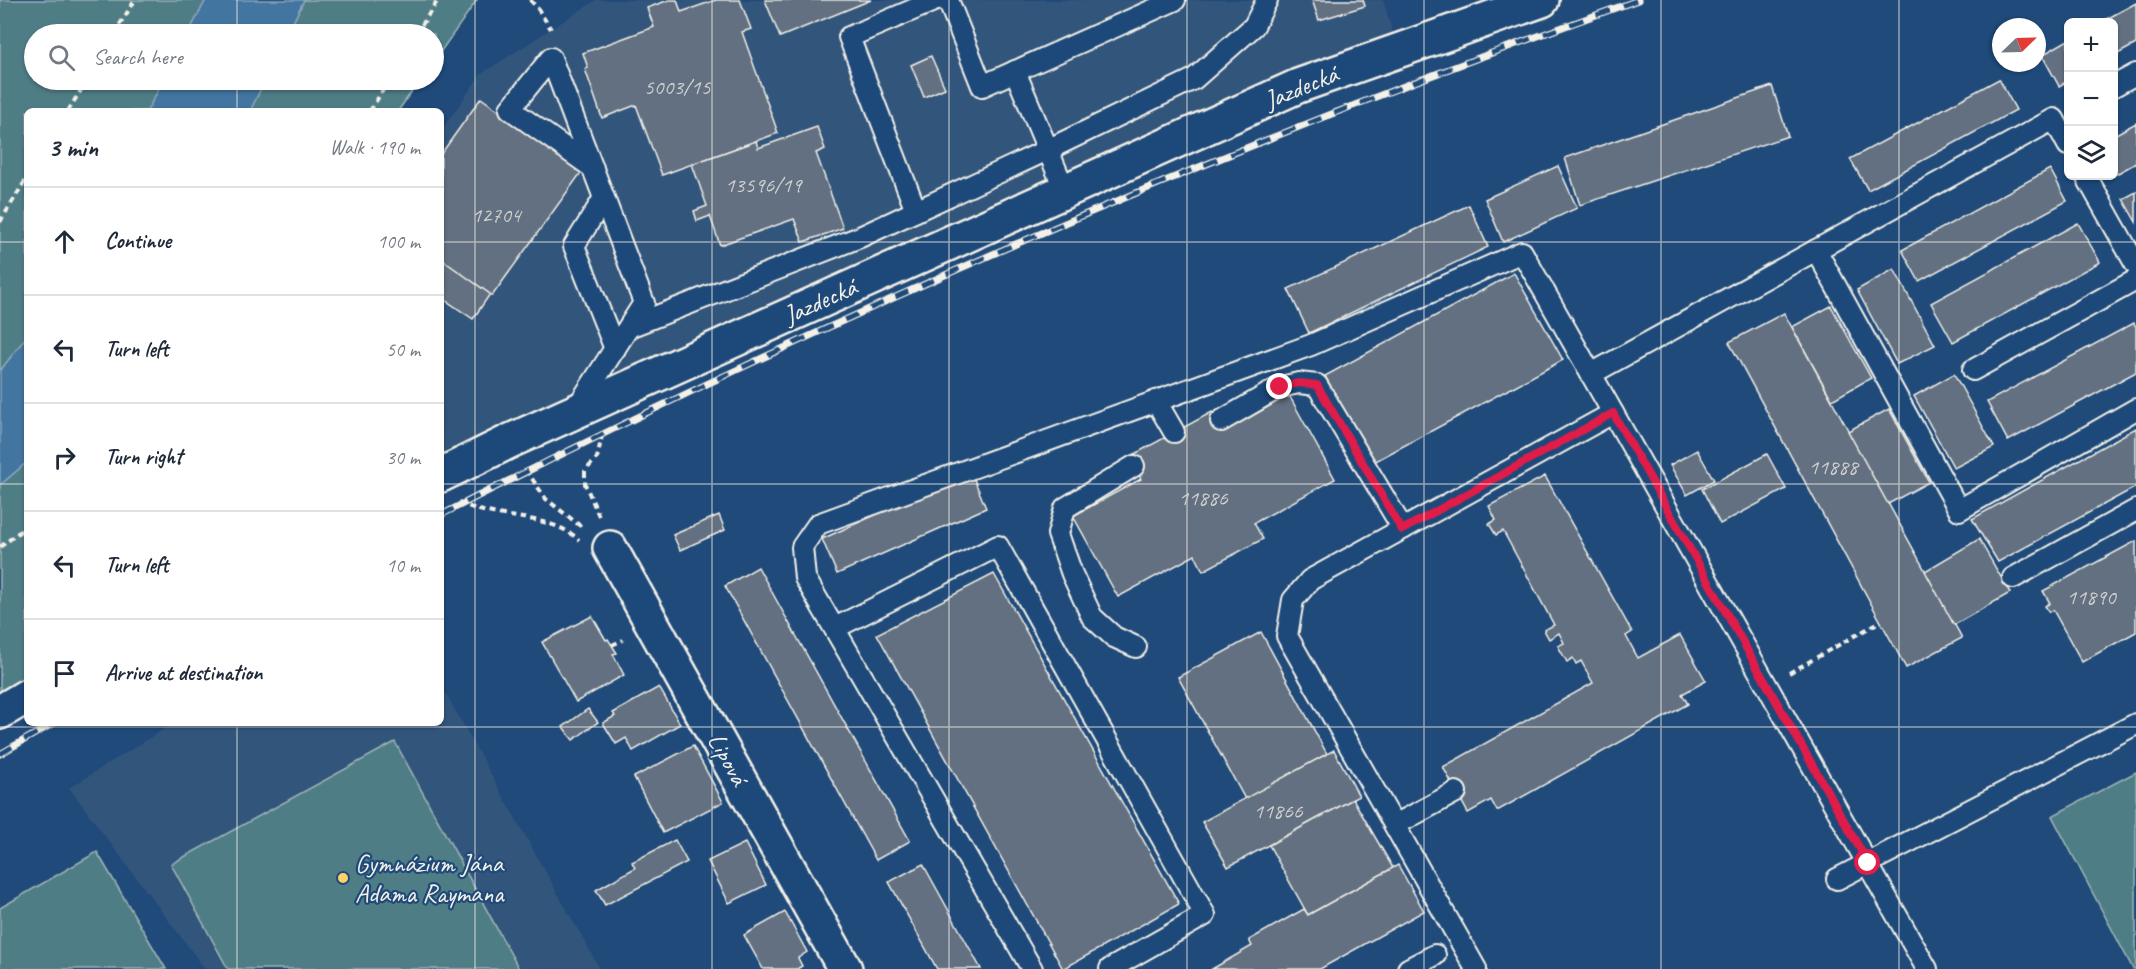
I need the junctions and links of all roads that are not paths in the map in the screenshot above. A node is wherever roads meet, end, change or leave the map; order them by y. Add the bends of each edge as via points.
1 (936, 0) edge
2 (948, 0) edge
3 (1175, 0) edge
4 (1267, 0) edge
5 (1526, 3) edge
6 (1015, 71) junction
7 (2136, 74) edge
8 (2118, 84) edge
9 (2061, 115) edge
10 (1048, 149) junction
11 (593, 168) junction
12 (2088, 180) edge
13 (1065, 191) junction
14 (604, 198) junction
15 (916, 211) junction
16 (1816, 250) junction
17 (2136, 266) edge
18 (2136, 280) edge
19 (628, 327) junction
20 (615, 349) junction
21 (1285, 354) junction
22 (1973, 370) dead end
23 (1591, 374) junction
24 (1280, 387) junction
25 (1156, 401) junction
26 (2136, 410) edge
27 (575, 412) junction
28 (1613, 413) junction
29 (1221, 421) dead end
30 (1174, 432) dead end
31 (1134, 466) dead end
32 (448, 487) edge
33 (2136, 510) edge
34 (1402, 530) junction
35 (597, 546) road end
36 (2013, 578) dead end
37 (835, 628) junction
38 (1136, 647) dead end
39 (24, 698) edge
40 (0, 712) edge
41 (2136, 724) edge
42 (1456, 792) dead end
43 (1395, 825) junction
44 (1868, 863) junction
45 (1837, 879) dead end
46 (1435, 955) dead end
47 (845, 969) edge
48 (1032, 969) edge
49 (1110, 969) edge
50 (1408, 969) edge
51 (1476, 969) edge
52 (1927, 969) edge

1 - 15 lane via 849,37
2 - 6 lane via 982,86
3 - 6 lane
4 - 10 lane, Jazdecká via 1254,26 1194,79
5 - 13 street, Jazdecká via 1298,86
6 - 10 lane
7 - 8 lane
9 - 16 lane
10 - 13 lane
10 - 15 lane, Jazdecká
11 - 11 lane via 572,113 550,58 510,109
11 - 14 lane
12 - 17 lane
13 - 27 street, Jazdecká
14 - 19 lane via 644,303
14 - 20 lane via 574,246
15 - 19 lane, Jazdecká via 860,237
16 - 23 lane
16 - 26 lane via 1959,510
18 - 22 lane
19 - 20 lane
20 - 27 lane
21 - 23 lane via 1522,252
21 - 24 lane
21 - 25 lane
23 - 28 lane
24 - 29 lane
24 - 34 lane via 1317,385
25 - 30 lane
25 - 37 lane via 818,524 802,547 805,578
27 - 32 street, Jazdecká
28 - 34 lane
28 - 44 lane
31 - 38 lane via 1065,508 1058,534 1092,617 1114,637
33 - 36 lane
34 - 43 lane via 1310,580 1293,600 1287,636
35 - 47 street, Lipová
37 - 48 lane
37 - 49 lane via 998,546 1205,915
39 - 40 street
41 - 44 lane
42 - 43 lane
43 - 51 lane
44 - 45 lane
44 - 52 lane
46 - 50 lane

